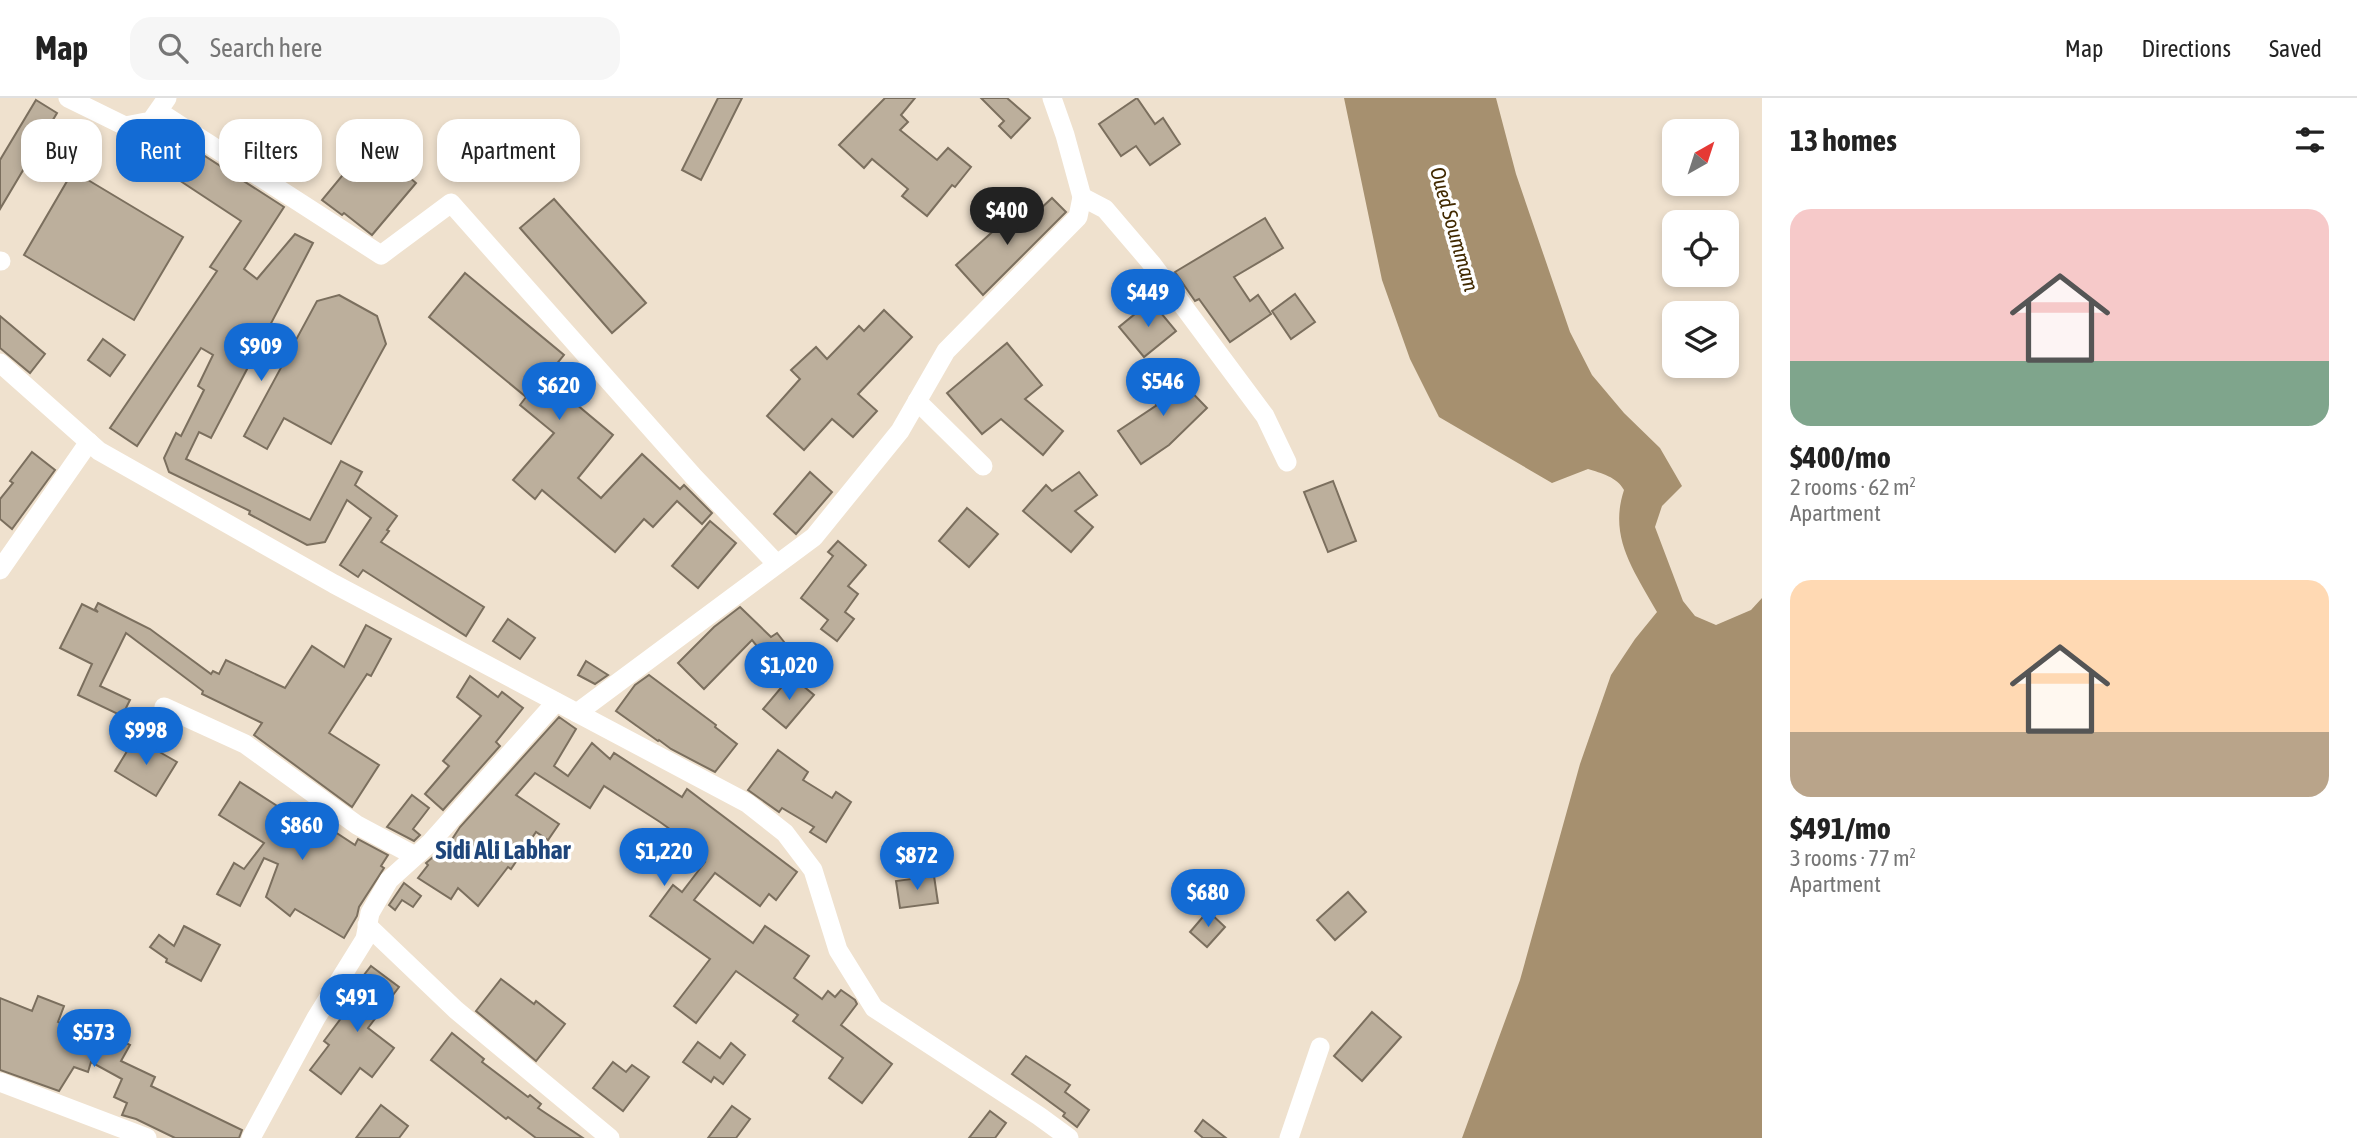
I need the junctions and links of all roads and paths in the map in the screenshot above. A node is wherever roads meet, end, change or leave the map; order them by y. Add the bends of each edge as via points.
1 (68, 98) edge
2 (167, 98) edge
3 (1052, 98) edge
4 (152, 119) edge
5 (116, 122) edge
6 (205, 141) edge
7 (1082, 197) junction
8 (1105, 209) junction
9 (1079, 217) junction
10 (0, 363) edge
11 (917, 401) junction
12 (89, 442) junction
13 (1287, 463) dead end
14 (983, 466) dead end
15 (776, 564) junction
16 (0, 570) edge
17 (556, 702) junction
18 (164, 707) dead end
19 (576, 713) junction
20 (415, 856) junction
21 (370, 932) junction
22 (1320, 1047) dead end
23 (0, 1082) edge
24 (147, 1138) edge
25 (251, 1138) edge
26 (610, 1138) edge
27 (1069, 1138) edge
28 (1289, 1138) edge

1 - 5 street
2 - 4 street
3 - 7 street
6 - 15 street via 381,255 451,202
7 - 8 street
7 - 9 street
8 - 9 street
8 - 13 street via 1152,264 1265,416
9 - 11 street via 946,351
10 - 12 street
11 - 14 street
11 - 15 street via 900,431 814,537
12 - 16 street
12 - 17 street via 334,584
15 - 19 street
17 - 19 street
17 - 20 street
18 - 20 street via 245,744 357,825
19 - 27 street via 747,803 785,833 813,870 838,950 874,1008
20 - 21 street via 389,880 370,913
21 - 25 street via 316,1018
21 - 26 street
22 - 28 street
23 - 24 street

